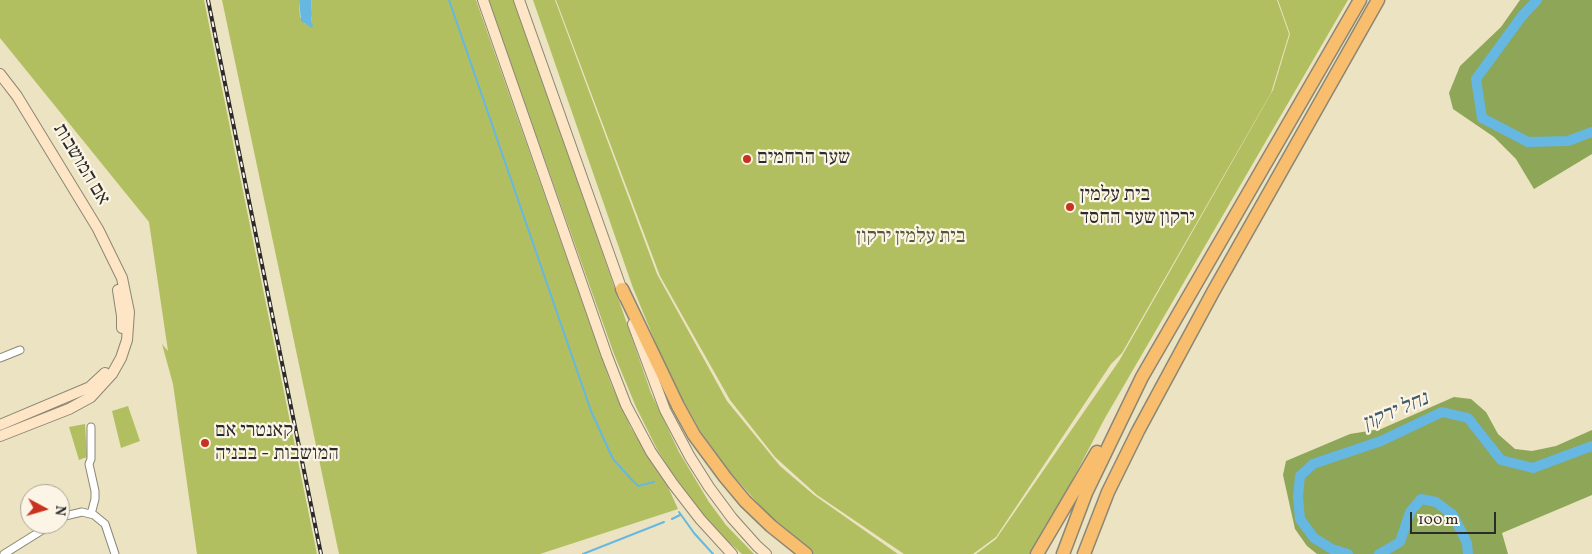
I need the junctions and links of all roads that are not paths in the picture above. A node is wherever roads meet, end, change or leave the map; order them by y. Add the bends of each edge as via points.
1 (483, 0) edge
2 (519, 0) edge
3 (1360, 0) edge
4 (1378, 0) edge
5 (0, 74) edge
6 (0, 78) edge
7 (119, 280) junction
8 (622, 289) junction
9 (20, 350) dead end
10 (0, 358) edge
11 (1142, 377) junction
12 (0, 425) edge
13 (91, 428) dead end
14 (0, 436) edge
15 (91, 514) junction
16 (70, 515) edge
17 (36, 534) edge
18 (4, 554) edge
19 (115, 554) edge
20 (732, 554) edge
21 (766, 554) edge
22 (806, 554) edge
23 (1037, 554) edge
24 (1063, 554) edge
25 (1084, 554) edge

1 - 20 main road via 626,405 651,452 673,484
2 - 8 main road
3 - 11 highway
4 - 25 highway via 1212,292 1142,423 1108,492
5 - 7 main road, אם המושבות via 17,96 98,229
6 - 7 main road, אם המושבות via 61,171
7 - 12 main road via 122,337 107,371 90,387
7 - 14 main road via 129,312 127,340 112,374 91,397
8 - 21 main road via 658,393 682,444 732,518
8 - 22 highway via 694,434 745,501
9 - 10 street
11 - 23 highway
11 - 24 highway via 1086,493
13 - 15 street via 89,464 95,491
15 - 16 street
15 - 19 street via 105,524
17 - 18 street

